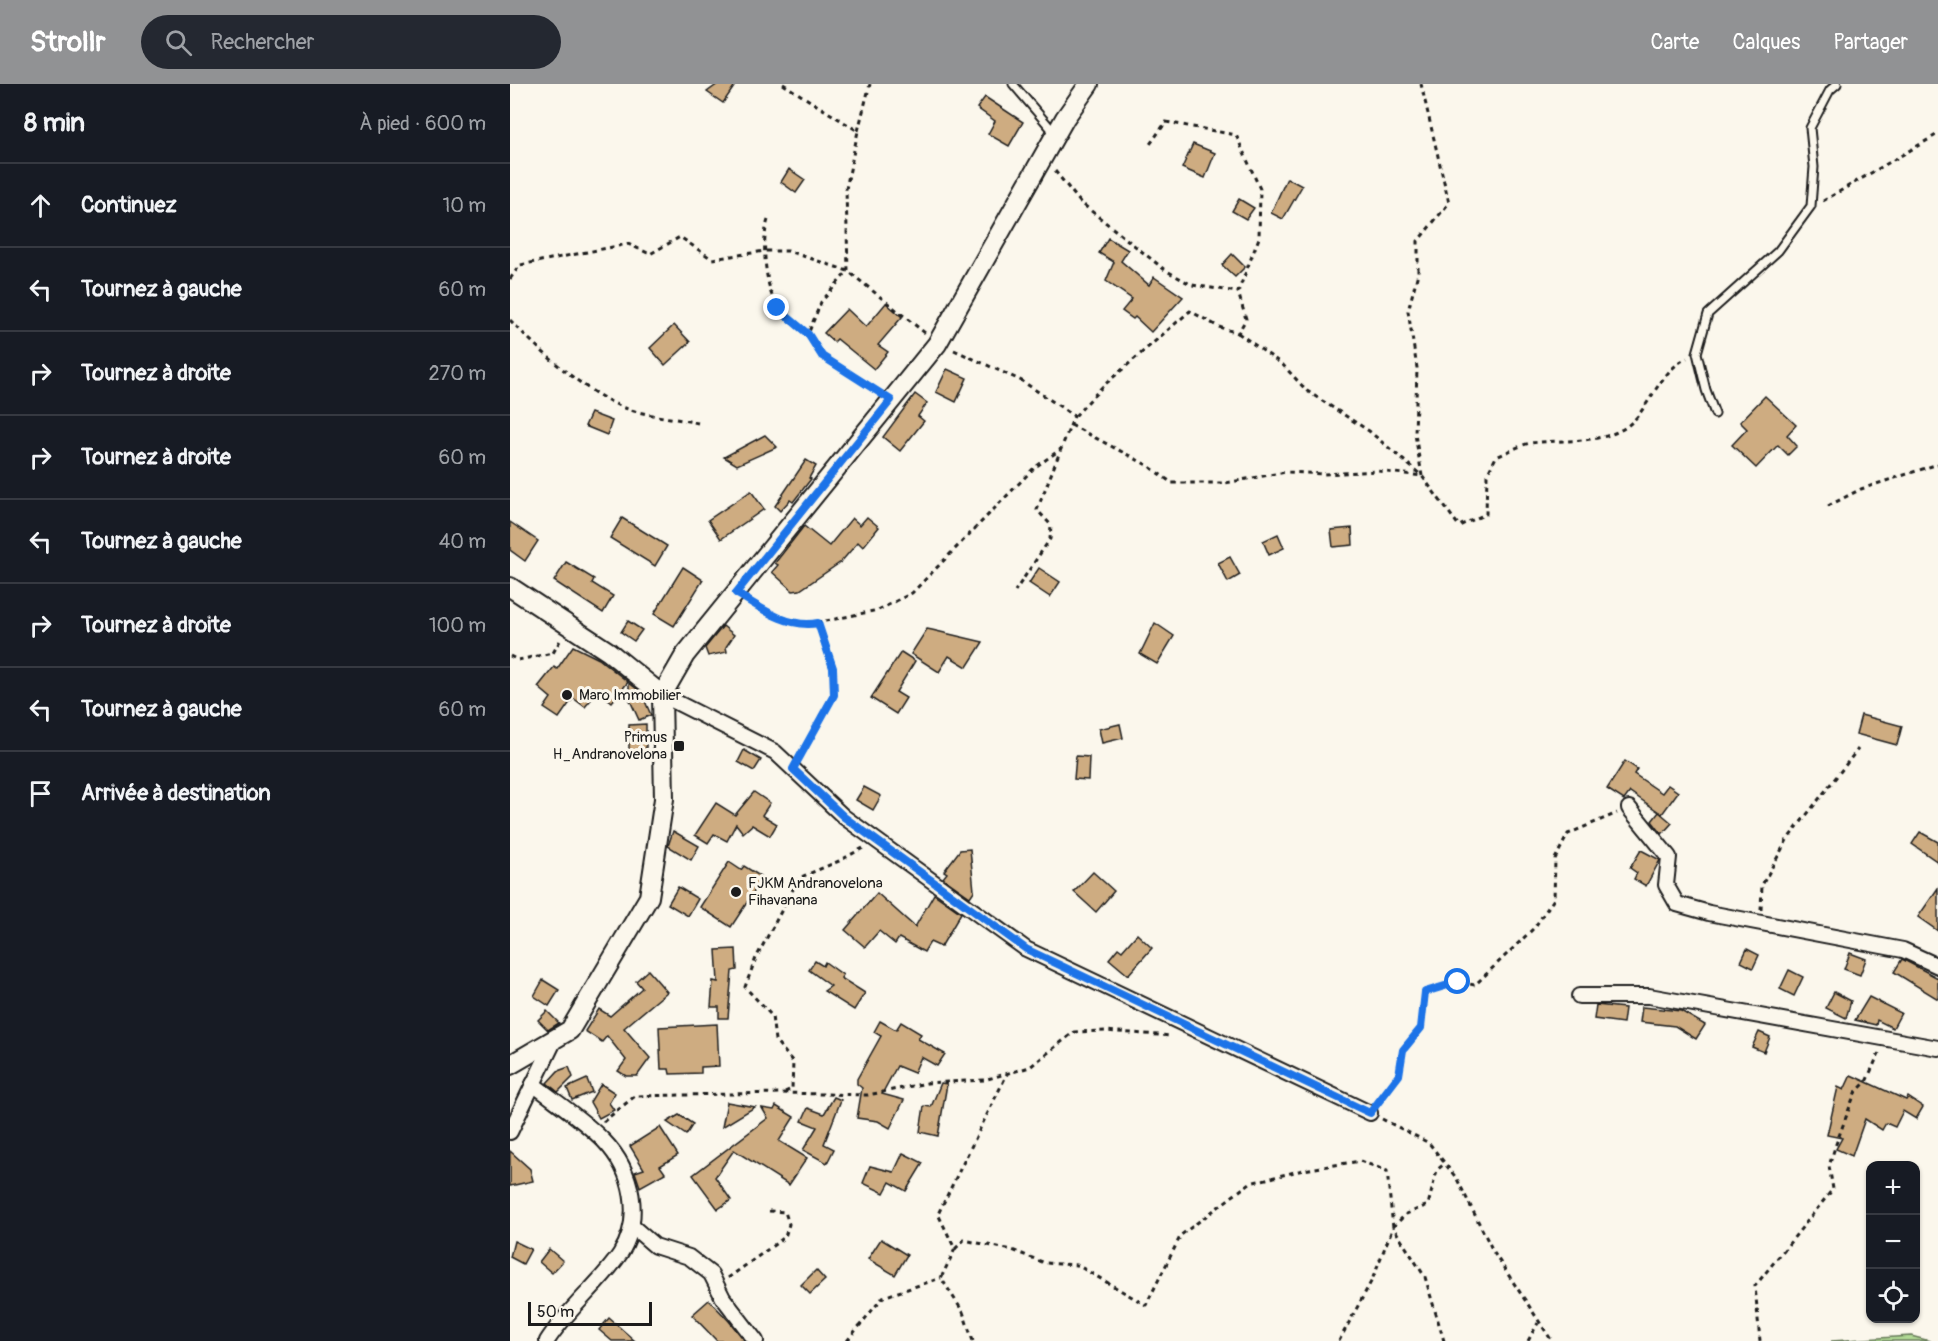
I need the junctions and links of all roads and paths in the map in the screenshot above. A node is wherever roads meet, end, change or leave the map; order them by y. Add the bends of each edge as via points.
1 (783, 84) edge
2 (870, 84) edge
3 (1013, 84) edge
4 (1089, 84) edge
5 (1421, 84) edge
6 (1837, 84) edge
7 (858, 131) junction
8 (1055, 134) junction
9 (1938, 134) edge
10 (1148, 147) dead end
11 (1044, 155) junction
12 (1811, 206) junction
13 (768, 220) dead end
14 (765, 251) junction
15 (848, 271) junction
16 (510, 279) edge
17 (1238, 292) junction
18 (510, 320) edge
19 (1238, 333) junction
20 (808, 334) junction
21 (937, 344) junction
22 (1697, 353) junction
23 (891, 400) junction
24 (1715, 414) dead end
25 (1074, 416) junction
26 (698, 423) dead end
27 (1071, 425) junction
28 (1062, 448) junction
29 (1938, 464) edge
30 (1422, 476) junction
31 (1828, 506) dead end
32 (510, 587) edge
33 (1015, 591) dead end
34 (736, 593) junction
35 (818, 623) junction
36 (569, 626) junction
37 (510, 656) edge
38 (662, 695) junction
39 (1858, 749) dead end
40 (793, 769) junction
41 (1629, 808) joint
42 (876, 840) junction
43 (1761, 924) junction
44 (1938, 966) edge
45 (1579, 996) dead end
46 (1177, 1036) dead end
47 (1886, 1038) junction
48 (555, 1039) junction
49 (1938, 1048) edge
50 (510, 1065) edge
51 (1007, 1074) junction
52 (533, 1084) junction
53 (780, 1093) junction
54 (1370, 1113) junction
55 (592, 1131) junction
56 (510, 1132) edge
57 (1445, 1164) junction
58 (769, 1211) dead end
59 (633, 1227) junction
60 (1394, 1227) junction
61 (955, 1249) junction
62 (941, 1278) junction
63 (718, 1287) junction
64 (1538, 1323) junction
65 (547, 1341) edge
66 (756, 1341) edge
67 (847, 1341) edge
68 (973, 1341) edge
69 (1339, 1341) edge
70 (1444, 1341) edge
71 (1528, 1341) edge
72 (1552, 1341) edge
73 (1760, 1341) edge

1 - 7 path
2 - 7 path
3 - 8 lane
4 - 8 street
5 - 30 path via 1449,203 1418,241 1418,273 1408,311 1417,369 1415,434
6 - 12 lane via 1810,128 1814,167
7 - 15 path via 846,189
8 - 11 street
9 - 12 path
10 - 17 path via 1166,122 1236,135 1260,189 1259,238
11 - 17 path via 1080,202 1165,270 1192,285
11 - 21 street
12 - 22 lane via 1778,251 1708,314
13 - 14 path via 763,234
14 - 15 path via 788,252
14 - 16 path via 712,260 680,237 650,254 628,244 520,265
14 - 20 path via 777,308
15 - 20 path via 820,302
15 - 21 path
17 - 19 path via 1246,318
18 - 26 path via 577,380 624,408
19 - 25 path via 1190,311
19 - 30 path via 1283,365 1307,391 1369,431
20 - 23 path via 822,356
21 - 23 street
21 - 25 path via 1022,381
22 - 24 lane
22 - 30 path via 1676,363 1628,426 1608,435 1529,444 1496,457 1487,475 1486,514 1459,526
23 - 34 street
25 - 27 path
27 - 28 path
27 - 30 path via 1147,465 1172,483 1225,483 1287,472 1377,471
28 - 33 path via 1037,510 1051,525 1050,539
28 - 35 path via 1034,468 912,593 878,610
29 - 31 path via 1861,489
32 - 36 street
34 - 35 path via 771,615 807,625
34 - 38 street via 685,655
35 - 40 path via 833,668 834,695
36 - 37 path via 553,653 518,660
36 - 38 street
38 - 40 street via 774,752
38 - 48 street via 664,799 649,897 570,1030
39 - 43 path via 1787,840 1762,885
40 - 42 street via 844,817
41 - 43 street via 1668,857 1666,885 1677,904
41 - 54 path via 1568,834 1555,859 1554,899 1534,928 1475,985 1458,982 1425,992 1421,1028 1403,1050 1399,1075
42 - 53 path via 798,878 756,958 745,987 772,1016 775,1040 793,1062 792,1089
42 - 54 street via 1026,949
43 - 44 street via 1903,950
45 - 47 street via 1649,996
46 - 51 path via 1074,1032 1030,1067
47 - 49 street
47 - 73 path via 1866,1082 1855,1093 1836,1144 1829,1166 1833,1189 1755,1286
48 - 50 street
48 - 52 street
51 - 53 path via 984,1080 927,1083 868,1095
51 - 61 path via 938,1214
52 - 55 street
52 - 56 street
53 - 55 path via 635,1096
54 - 57 path via 1429,1143
55 - 59 street via 605,1142 624,1170 634,1199
57 - 60 path via 1437,1170 1428,1205 1406,1214
57 - 64 path
58 - 63 path via 784,1212 789,1224 785,1237
59 - 63 street via 655,1246 689,1257 711,1275
59 - 65 street via 620,1254
60 - 61 path via 1387,1171 1360,1161 1250,1183 1181,1235 1146,1305 1077,1266 1045,1263 1012,1250 964,1240
60 - 69 path via 1372,1280
60 - 70 path via 1425,1277
61 - 62 path
62 - 67 path via 883,1297
62 - 68 path via 963,1312
63 - 66 street
64 - 71 path
64 - 72 path

